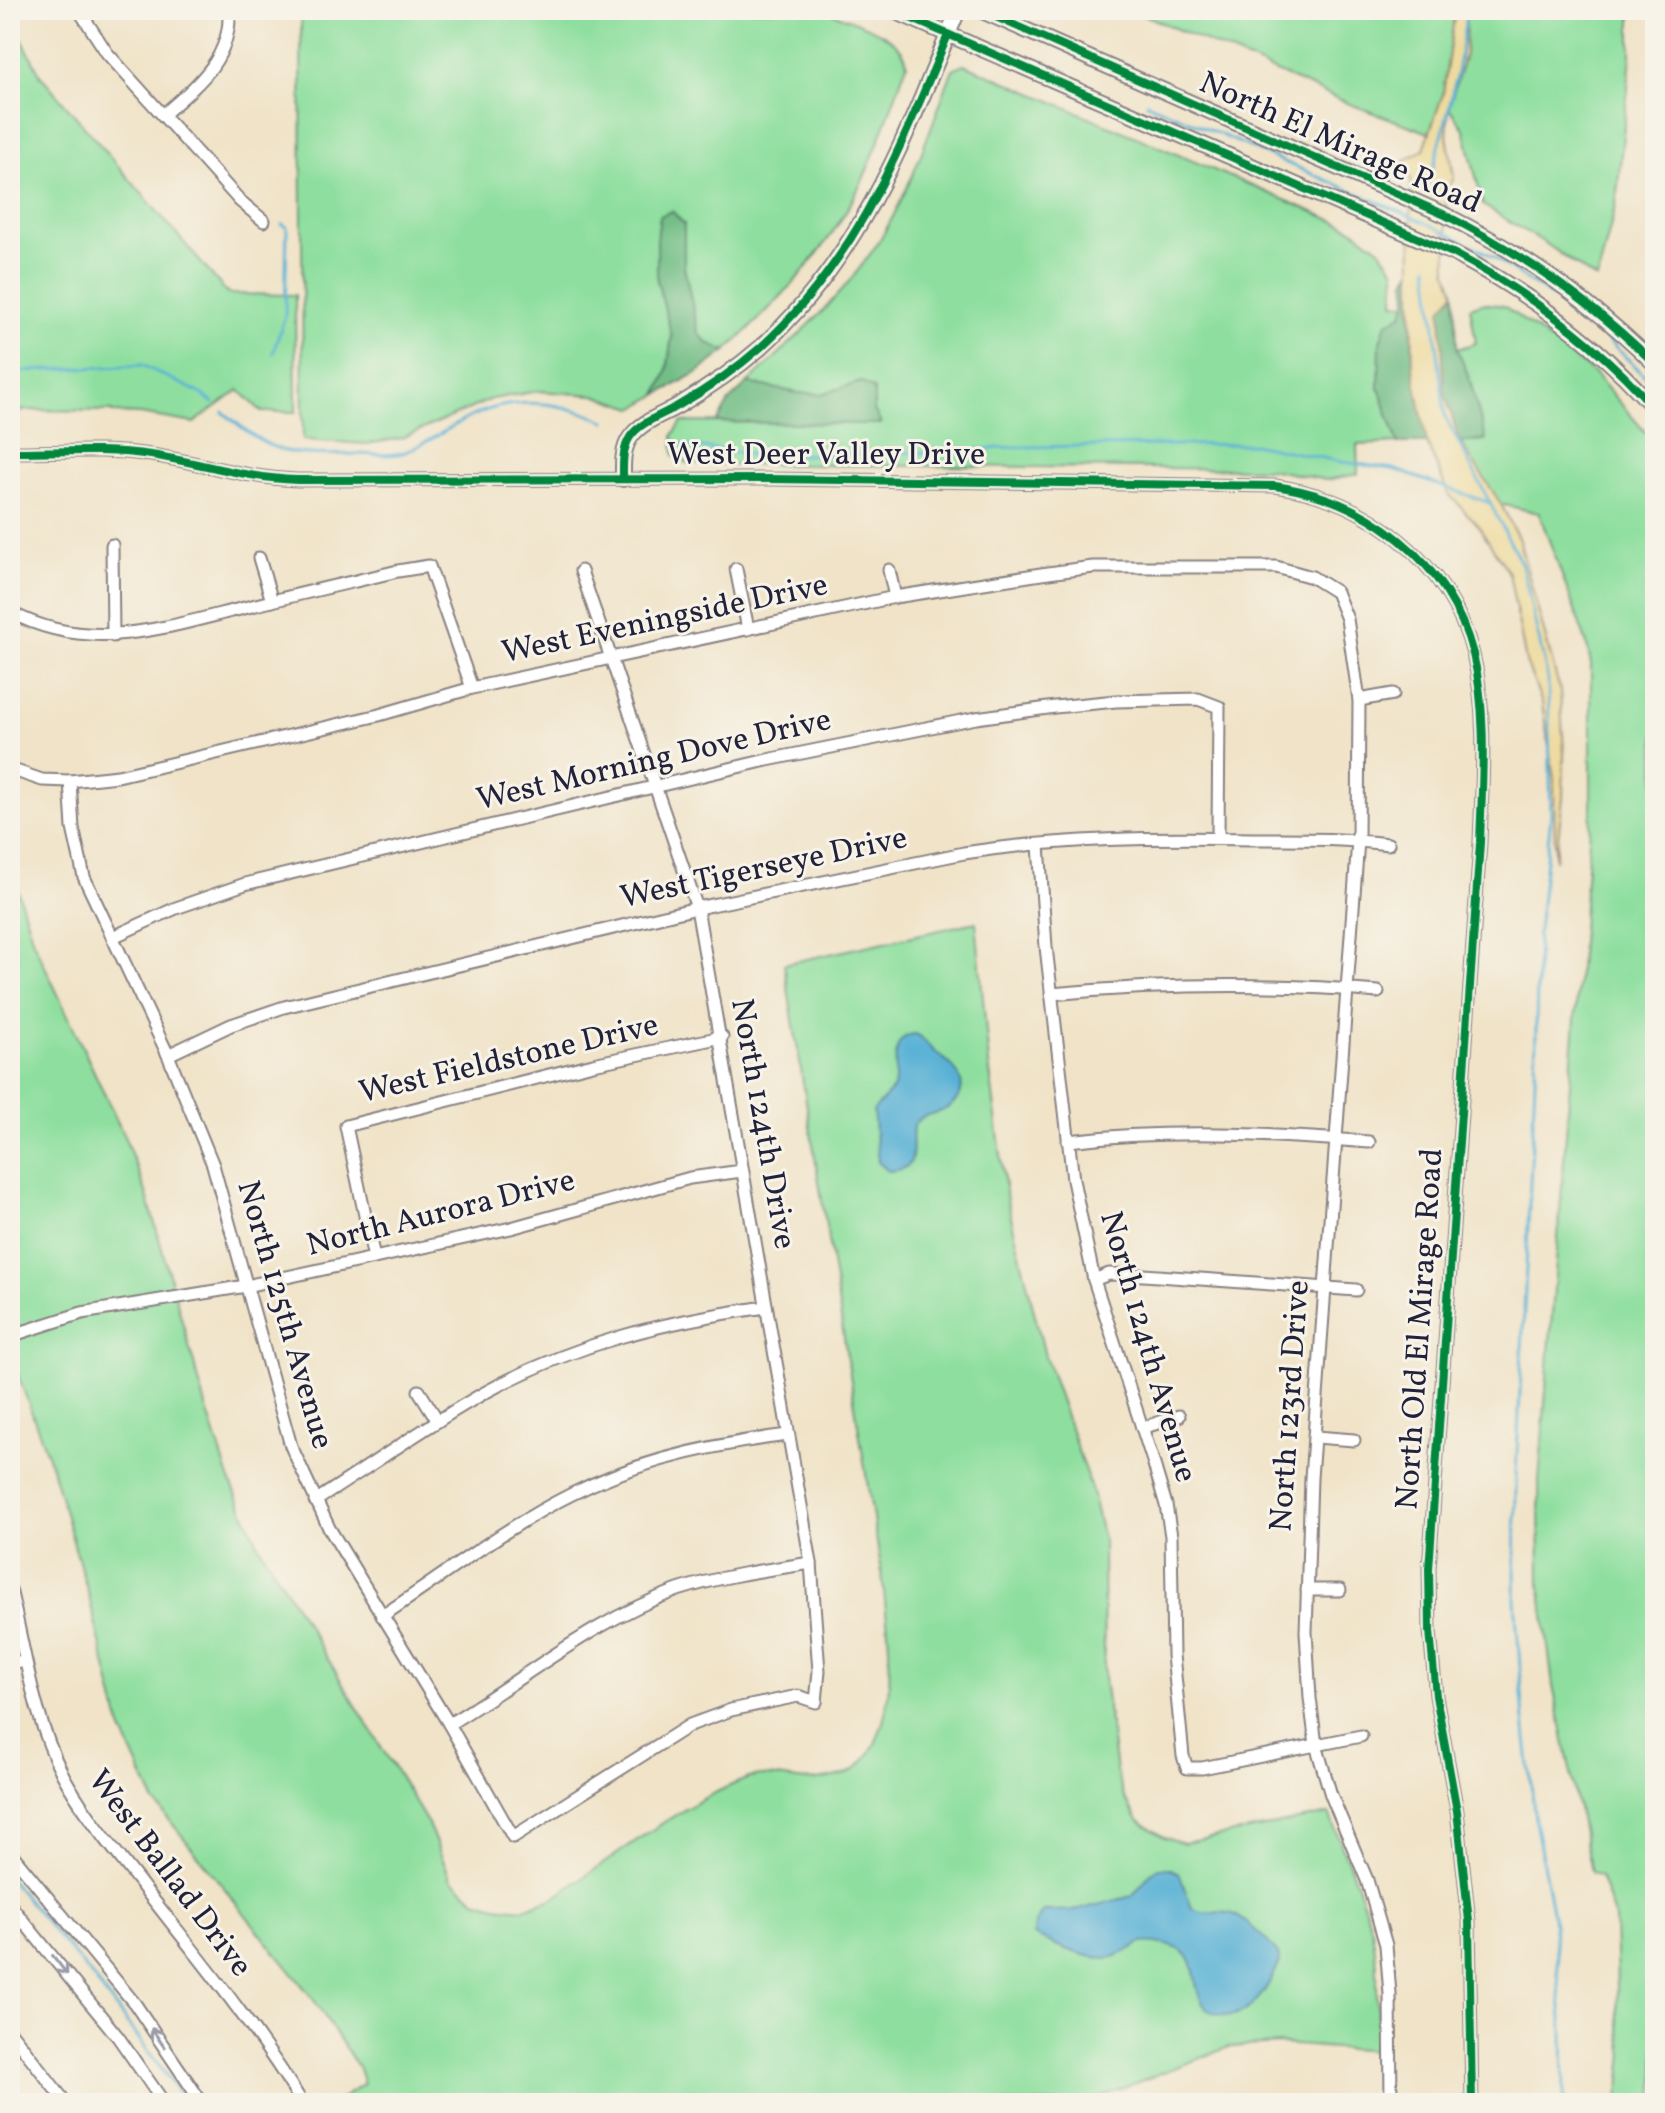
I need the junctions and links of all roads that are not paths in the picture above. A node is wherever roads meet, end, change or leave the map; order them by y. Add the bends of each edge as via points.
1 (79, 10) edge
2 (229, 10) edge
3 (892, 10) edge
4 (958, 10) edge
5 (980, 10) edge
6 (948, 35) junction
7 (163, 115) junction
8 (264, 221) dead end
9 (1655, 364) edge
10 (1655, 409) edge
11 (10, 452) edge
12 (623, 479) junction
13 (112, 545) dead end
14 (259, 558) dead end
15 (1429, 567) joint
16 (736, 569) dead end
17 (889, 570) dead end
18 (581, 571) dead end
19 (1336, 592) joint
20 (895, 597) junction
21 (272, 601) junction
22 (10, 612) edge
23 (748, 629) junction
24 (113, 636) junction
25 (612, 659) junction
26 (472, 688) junction
27 (1393, 694) dead end
28 (1359, 700) junction
29 (10, 769) edge
30 (70, 781) junction
31 (656, 785) junction
32 (1218, 838) junction
33 (1358, 840) junction
34 (1388, 844) dead end
35 (1039, 845) junction
36 (697, 908) junction
37 (113, 937) junction
38 (1346, 989) junction
39 (1378, 992) dead end
40 (1051, 994) junction
41 (722, 1037) junction
42 (168, 1055) junction
43 (1335, 1139) junction
44 (1068, 1141) junction
45 (1369, 1142) dead end
46 (742, 1171) junction
47 (374, 1258) junction
48 (1094, 1280) junction
49 (246, 1286) junction
50 (1325, 1288) junction
51 (1356, 1290) dead end
52 (766, 1307) junction
53 (10, 1336) edge
54 (419, 1391) dead end
55 (1179, 1416) dead end
56 (438, 1421) junction
57 (1142, 1428) junction
58 (788, 1435) junction
59 (1316, 1437) junction
60 (1354, 1440) dead end
61 (315, 1501) junction
62 (811, 1563) junction
63 (10, 1589) edge
64 (1307, 1590) junction
65 (1340, 1590) dead end
66 (382, 1616) junction
67 (24, 1661) junction
68 (10, 1664) edge
69 (449, 1724) junction
70 (1361, 1736) dead end
71 (1316, 1745) junction
72 (513, 1837) joint
73 (10, 1852) edge
74 (10, 1905) edge
75 (10, 2031) edge
76 (66, 2103) edge
77 (164, 2103) edge
78 (202, 2103) edge
79 (302, 2103) edge
80 (1391, 2103) edge
81 (1472, 2103) edge

1 - 7 street via 107,53
2 - 7 street via 226,41 215,64
3 - 6 main road, North El Mirage Road
4 - 6 main road
5 - 9 main road, North El Mirage Road via 1491,238 1556,279
6 - 10 main road, North El Mirage Road via 1455,254 1568,327
6 - 12 main road via 883,184 840,257 759,348 637,430 625,449
7 - 8 street
11 - 12 street, West Deer Valley Drive via 150,455 266,479
12 - 15 street, West Deer Valley Drive via 1275,486 1347,506 1390,531
13 - 24 street
14 - 21 street
15 - 81 street, North Old El Mirage Road via 1469,640 1482,729 1480,843 1429,1569 1436,1696 1457,1811 1469,1921
16 - 23 street
17 - 20 street
18 - 25 street, North 124th Drive
19 - 20 street, West Eveningside Drive via 1312,577 1276,567 1136,566 1093,567
19 - 28 street, North 123rd Drive via 1347,619
20 - 23 street, West Eveningside Drive
21 - 24 street
21 - 26 street via 429,566
22 - 24 street via 48,628
23 - 25 street, West Eveningside Drive
25 - 26 street, West Eveningside Drive
25 - 31 street, North 124th Drive
26 - 30 street, West Eveningside Drive via 194,760
27 - 28 street
28 - 33 street, North 123rd Drive
29 - 30 street, West Eveningside Drive via 42,780
30 - 37 street, North 125th Avenue via 84,877
31 - 32 street, West Morning Dove Drive via 1008,714 1116,701 1198,699 1219,707
31 - 36 street, North 124th Drive
31 - 37 street, West Morning Dove Drive via 245,884
32 - 33 street, West Tigerseye Drive
32 - 35 street, West Tigerseye Drive
33 - 34 street, West Tigerseye Drive
33 - 38 street, North 123rd Drive
35 - 36 street, West Tigerseye Drive via 964,853
35 - 40 street, North 124th Avenue
36 - 41 street, North 124th Drive
36 - 42 street, West Tigerseye Drive via 284,1007
37 - 42 street, North 125th Avenue
38 - 39 street
38 - 40 street via 1167,985
38 - 43 street, North 123rd Drive
40 - 44 street, North 124th Avenue
41 - 46 street, North 124th Drive
41 - 47 street, West Fieldstone Drive via 346,1126
42 - 49 street, North 125th Avenue via 213,1165
43 - 44 street via 1147,1134
43 - 45 street
43 - 50 street, North 123rd Drive
44 - 48 street, North 124th Avenue
46 - 47 street, North Aurora Drive via 690,1178 511,1228
46 - 52 street, North 124th Drive
47 - 49 street, North Aurora Drive
48 - 50 street via 1109,1274 1144,1275
48 - 57 street, North 124th Avenue
49 - 53 street, North Aurora Drive via 88,1312
49 - 61 street, North 125th Avenue via 291,1446
50 - 51 street
50 - 59 street, North 123rd Drive
52 - 56 street via 690,1317 624,1334 557,1358
52 - 58 street, North 124th Drive
54 - 56 street
55 - 57 street
56 - 61 street
57 - 71 street, North 124th Avenue via 1171,1536 1176,1709 1187,1768
58 - 62 street, North 124th Drive
58 - 66 street via 714,1446 641,1465 572,1493
59 - 60 street
59 - 64 street, North 123rd Drive
61 - 66 street, North 125th Avenue
62 - 69 street via 731,1576 642,1605
62 - 72 street, North 124th Drive via 819,1671 816,1702 798,1696 690,1725
63 - 67 street, West Ballad Drive
64 - 65 street
64 - 71 street, North 123rd Drive
66 - 69 street, North 125th Avenue
67 - 68 street
67 - 79 street, West Ballad Drive via 62,1773 85,1813 194,1949
69 - 72 street, North 125th Avenue
70 - 71 street
71 - 80 street, North 123rd Drive via 1383,1933 1390,1994
78 -> 73 street via 135,2004
74 -> 77 street via 118,2037
75 - 76 street

